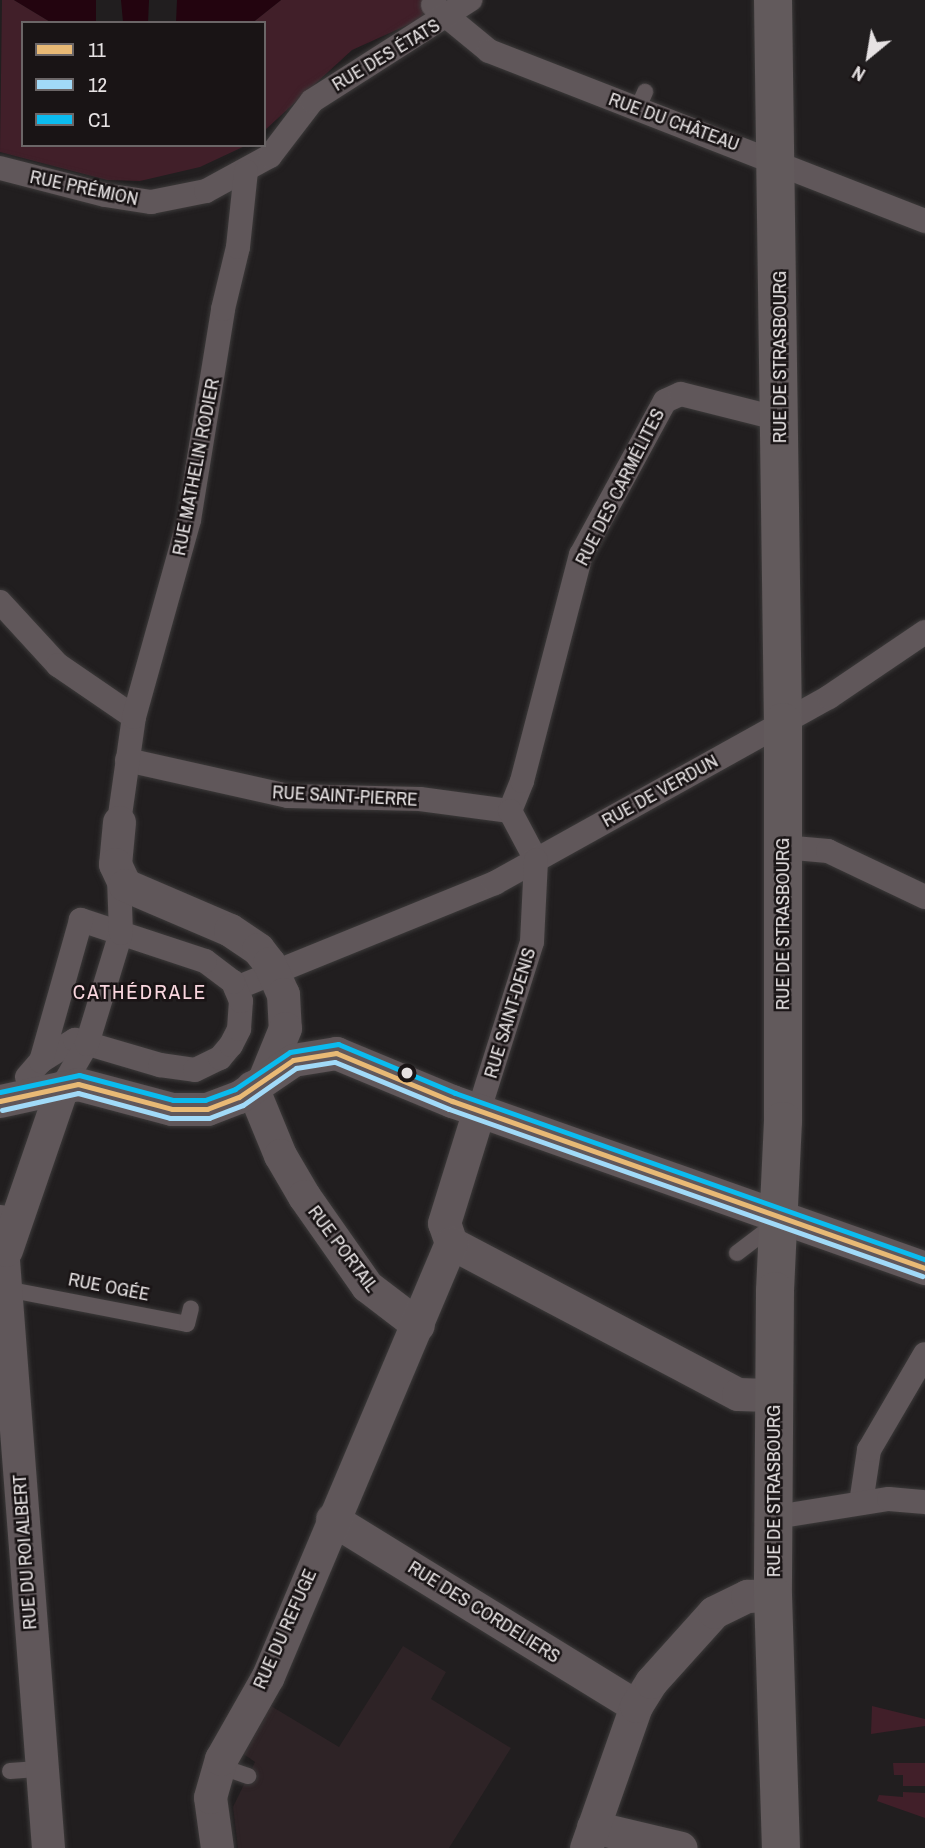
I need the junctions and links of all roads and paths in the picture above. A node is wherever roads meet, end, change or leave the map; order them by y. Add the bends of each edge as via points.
1 (470, 0) edge
2 (774, 0) edge
3 (435, 8) edge
4 (775, 162) junction
5 (0, 168) edge
6 (246, 171) junction
7 (925, 221) edge
8 (780, 419) junction
9 (0, 601) edge
10 (925, 632) edge
11 (134, 717) junction
12 (783, 723) junction
13 (127, 760) junction
14 (510, 811) junction
15 (119, 822) joint
16 (783, 847) junction
17 (536, 860) junction
18 (119, 878) junction
19 (925, 897) edge
20 (121, 933) junction
21 (274, 972) junction
22 (236, 988) junction
23 (87, 1044) junction
24 (259, 1082) junction
25 (62, 1087) junction
26 (0, 1101) edge
27 (479, 1110) junction
28 (779, 1220) junction
29 (0, 1221) edge
30 (451, 1243) junction
31 (737, 1253) dead end
32 (4, 1256) junction
33 (925, 1268) edge
34 (6, 1289) junction
35 (191, 1308) dead end
36 (418, 1325) junction
37 (925, 1354) edge
38 (6, 1394) edge
39 (775, 1395) junction
40 (925, 1502) edge
41 (861, 1503) junction
42 (776, 1517) junction
43 (332, 1519) junction
44 (774, 1595) junction
45 (636, 1706) junction
46 (590, 1838) edge
47 (47, 1848) edge
48 (217, 1848) edge
49 (681, 1848) edge
50 (780, 1848) edge

1 - 3 street, RUE DES ÉTATS
2 - 4 main road, RUE DE STRASBOURG
3 - 4 street, RUE DU CHÂTEAU via 489,51 641,101
3 - 6 street, RUE DES ÉTATS via 312,101 270,156
4 - 7 street, RUE DU CHÂTEAU
4 - 8 main road, RUE DE STRASBOURG
5 - 6 street, RUE PRÉMION via 151,202 206,191
6 - 11 street, RUE MATHELIN RODIER via 238,247 223,309 189,520
8 - 12 main road, RUE DE STRASBOURG
8 - 14 street, RUE DES CARMÉLITES via 681,394 667,397 581,555 522,781
9 - 11 street via 58,665
10 - 12 street, RUE DE VERDUN
11 - 13 street, RUE MATHELIN RODIER
12 - 16 main road, RUE DE STRASBOURG
12 - 17 street, RUE DE VERDUN
13 - 14 street, RUE SAINT-PIERRE via 288,796 420,799
13 - 15 street, RUE MATHELIN RODIER
14 - 17 street
15 - 18 street via 115,864
16 - 19 street via 828,851
16 - 28 main road, RUE DE STRASBOURG
17 - 21 street, RUE DE VERDUN via 386,931
17 - 27 street, RUE SAINT-DENIS via 532,942
18 - 20 street
18 - 21 street via 133,891 245,938
20 - 22 street via 205,961
20 - 23 street
20 - 23 street via 82,913 34,1069 75,1040
21 - 22 street, RUE DE VERDUN
21 - 24 street via 283,994 285,1028
22 - 23 street via 242,1014 239,1029 220,1058 209,1065 185,1071
23 - 25 street
24 - 25 street via 223,1105 190,1111 78,1084
24 - 27 street via 293,1060 323,1052 360,1062
24 - 36 street, RUE PORTAIL via 280,1155 304,1196 368,1286
25 - 26 street
25 - 32 street, RUE DU ROI ALBERT
27 - 28 street via 735,1200
27 - 30 street, RUE SAINT-DENIS via 444,1223
28 - 31 lane
28 - 33 street
28 - 39 main road, RUE DE STRASBOURG
29 - 32 street, RUE DU ROI ALBERT
30 - 36 street, RUE DU REFUGE
30 - 39 street via 594,1314 738,1394
32 - 34 street, RUE DU ROI ALBERT
34 - 35 lane, RUE OGÉE via 187,1324
34 - 38 street, RUE DU ROI ALBERT
36 - 43 street, RUE DU REFUGE
37 - 41 street via 869,1450
38 - 47 street, RUE DU ROI ALBERT via 26,1770
39 - 42 main road, RUE DE STRASBOURG
40 - 41 street
41 - 42 street
42 - 44 main road, RUE DE STRASBOURG
43 - 45 street, RUE DES CORDELIERS
43 - 48 street, RUE DU REFUGE via 233,1771 210,1797
44 - 45 street via 747,1596 708,1608
44 - 50 main road, RUE DE STRASBOURG
45 - 46 street
46 - 49 street

